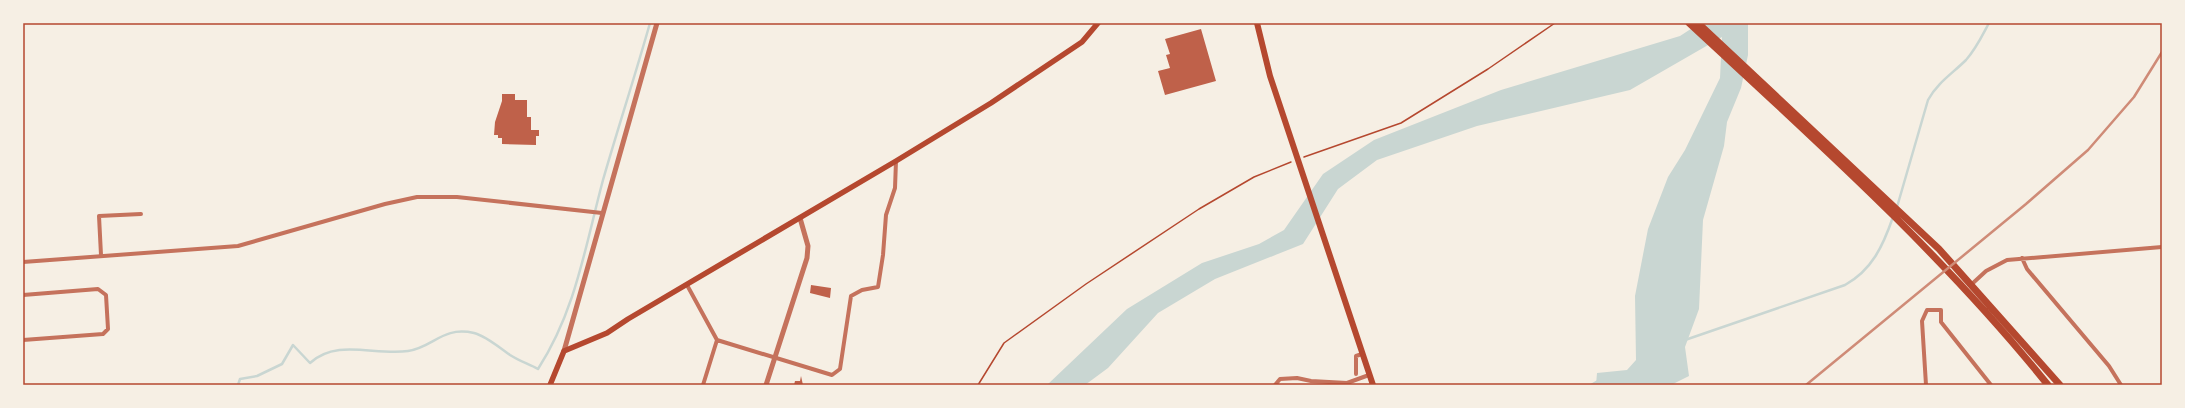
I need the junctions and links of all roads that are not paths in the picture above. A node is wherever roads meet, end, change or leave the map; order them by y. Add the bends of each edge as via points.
1 (657, 23) edge
2 (1098, 23) edge
3 (1256, 23) edge
4 (1689, 23) edge
5 (1698, 23) edge
6 (896, 161) junction
7 (602, 213) junction
8 (141, 214) dead end
9 (800, 218) junction
10 (2162, 247) edge
11 (101, 255) junction
12 (2022, 258) junction
13 (23, 262) edge
14 (1973, 283) dead end
15 (687, 285) junction
16 (23, 295) edge
17 (1980, 299) junction
18 (23, 340) edge
19 (717, 340) junction
20 (564, 351) junction
21 (1362, 354) junction
22 (776, 356) junction
23 (1356, 374) dead end
24 (1369, 375) junction
25 (550, 385) edge
26 (703, 385) edge
27 (766, 385) edge
28 (1275, 385) edge
29 (1373, 385) edge
30 (1926, 385) edge
31 (1992, 385) edge
32 (2048, 385) edge
33 (2060, 385) edge
34 (2121, 385) edge

1 - 7 street
2 - 6 main road via 1082,42 991,103
3 - 21 highway via 1270,76
4 - 17 highway
5 - 17 highway via 1914,224
6 - 9 main road
6 - 22 street via 895,188 886,215 878,287 862,290 851,296 840,369 832,375
7 - 11 street via 457,198 417,197 238,246
7 - 20 street
8 - 11 street via 99,216
9 - 15 main road
9 - 22 street via 808,246 807,258
10 - 12 street
11 - 13 street
12 - 14 street via 1999,262
12 - 34 street via 2027,269 2109,366
15 - 19 street
15 - 20 main road via 607,333
16 - 18 street via 98,289 106,295 108,329 103,334
17 - 32 highway
17 - 33 highway
19 - 22 street
19 - 26 street
20 - 25 main road
21 - 23 street via 1356,356
21 - 24 highway
22 - 27 street
24 - 28 street via 1347,383 1297,378 1280,379
24 - 29 highway
30 - 31 street via 1922,321 1927,310 1941,310 1941,322

